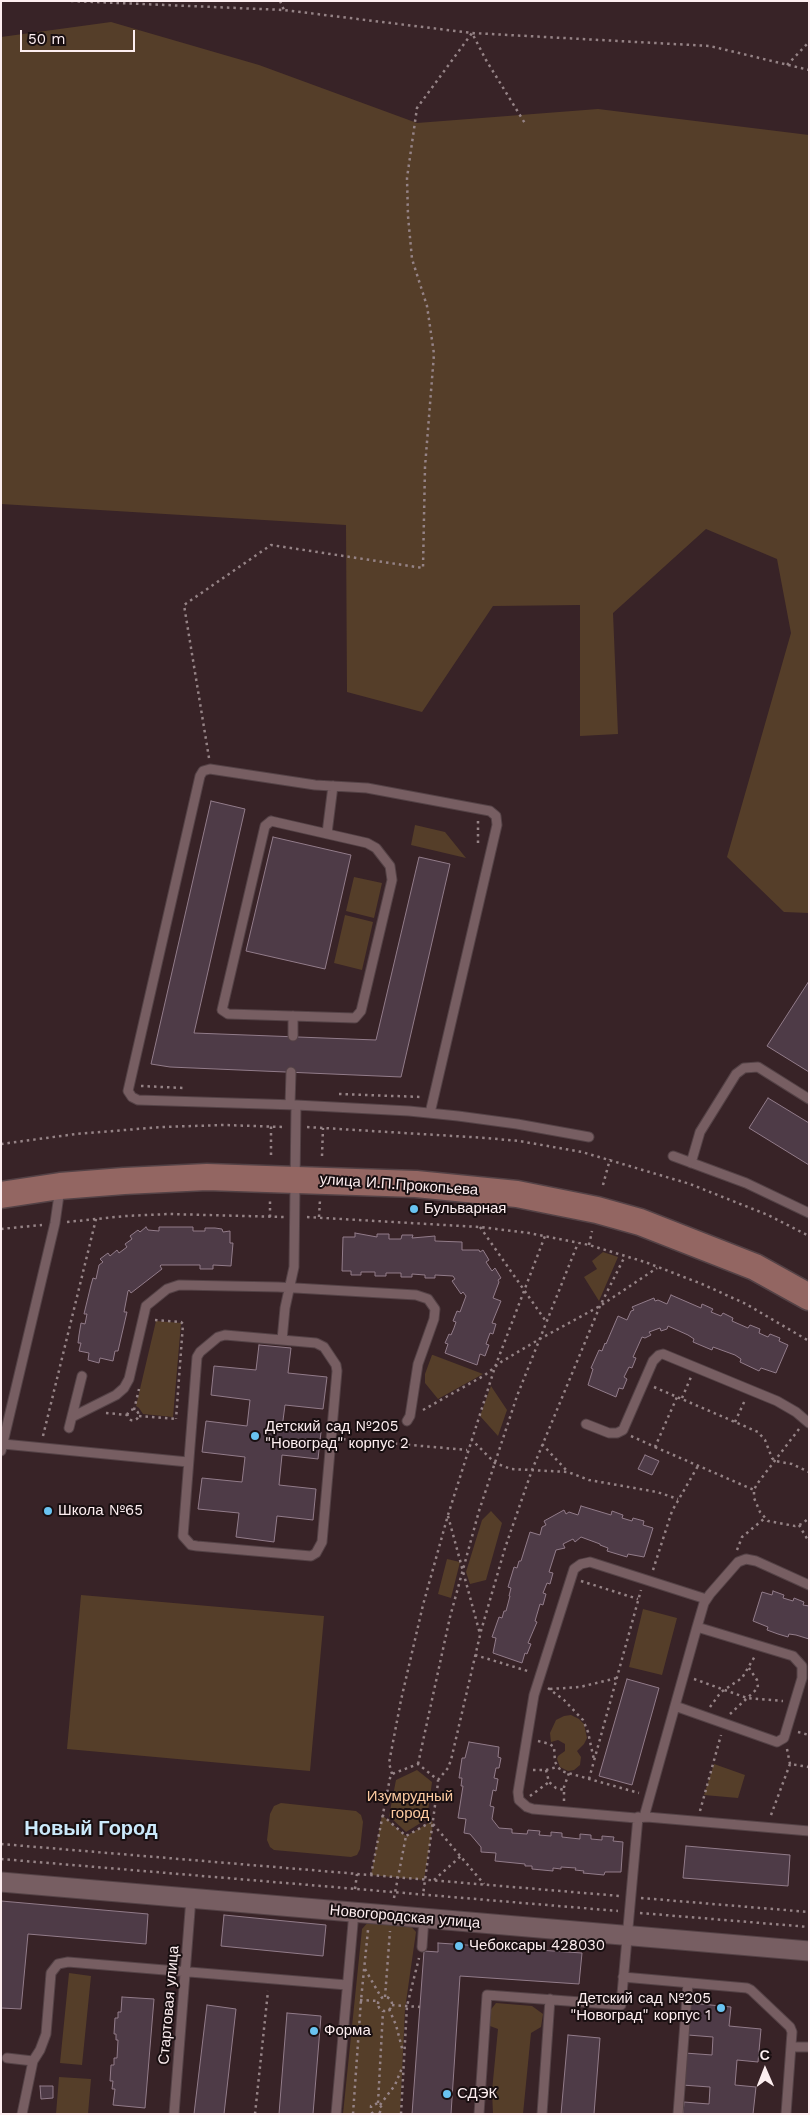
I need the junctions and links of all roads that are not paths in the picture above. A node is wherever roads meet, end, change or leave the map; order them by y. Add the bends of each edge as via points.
1 (334, 786) junction
2 (327, 833) junction
3 (293, 1016) junction
4 (292, 1036) dead end
5 (291, 1072) dead end
6 (809, 1099) edge
7 (293, 1105) junction
8 (430, 1113) junction
9 (589, 1137) dead end
10 (672, 1156) dead end
11 (691, 1163) junction
12 (296, 1171) junction
13 (1, 1178) edge
14 (59, 1178) junction
15 (1, 1195) edge
16 (809, 1213) edge
17 (809, 1280) edge
18 (290, 1288) junction
19 (809, 1297) edge
20 (282, 1340) junction
21 (82, 1376) dead end
22 (6, 1413) edge
23 (72, 1417) junction
24 (409, 1418) road end
25 (807, 1419) edge
26 (586, 1424) dead end
27 (69, 1428) dead end
28 (2, 1447) edge
29 (188, 1462) junction
30 (809, 1584) edge
31 (706, 1599) junction
32 (697, 1627) junction
33 (675, 1706) junction
34 (641, 1817) junction
35 (809, 1831) edge
36 (1, 1882) edge
37 (192, 1898) junction
38 (362, 1916) junction
39 (424, 1918) junction
40 (627, 1936) junction
41 (422, 1947) road end
42 (809, 1951) edge
43 (185, 1971) junction
44 (624, 1977) junction
45 (688, 1983) junction
46 (348, 1985) junction
47 (550, 1999) junction
48 (792, 2047) junction
49 (809, 2047) edge
50 (7, 2058) dead end
51 (33, 2062) junction
52 (22, 2114) edge
53 (174, 2114) edge
54 (336, 2114) edge
55 (479, 2114) edge
56 (542, 2114) edge
57 (678, 2114) edge
58 (786, 2114) edge

1 - 2 lane
1 - 7 lane via 210,769 203,771 128,1091 138,1100
1 - 8 lane via 367,788 490,811 497,820
2 - 3 lane via 371,845 390,866 392,880 360,1014 351,1018
2 - 3 lane via 275,821 266,824 222,1007 226,1014
3 - 4 lane
5 - 7 lane
6 - 11 lane via 758,1067 744,1068 736,1074 700,1132
7 - 8 lane
7 - 12 lane
8 - 9 lane
10 - 11 lane
11 - 16 lane via 746,1183
12 - 14 street, улица И.П.Прокопьева via 124,1181
12 - 17 street, улица И.П.Прокопьева via 465,1173 601,1195 724,1236
12 - 18 lane via 294,1267
12 - 19 street, улица И.П.Прокопьева via 472,1188 597,1210 718,1251 756,1267
13 - 14 street, улица И.П.Прокопьева
14 - 15 street, улица И.П.Прокопьева
14 - 22 lane via 55,1223
18 - 20 lane
18 - 23 lane via 179,1285 167,1289 145,1308 124,1388
18 - 24 lane via 416,1295 428,1299 435,1309 434,1319 416,1372
20 - 29 lane via 225,1335 200,1352
20 - 29 lane via 316,1343 324,1347 338,1371 322,1542 316,1553 310,1556 197,1546 186,1542 182,1530
21 - 23 lane
22 - 28 lane
23 - 27 lane
25 - 26 lane via 784,1404 750,1389 670,1355 659,1355 653,1361 620,1432 609,1434
28 - 29 lane via 40,1447
30 - 31 lane via 751,1559 738,1562
31 - 32 lane
31 - 34 lane via 590,1562 577,1566 570,1578 536,1686 518,1792 521,1802 533,1809
32 - 33 lane
32 - 33 lane via 793,1656 800,1662 803,1672 795,1702 784,1738 777,1742
33 - 34 lane
34 - 35 lane
34 - 40 lane
36 - 37 street, Новогородская улица
37 - 38 street, Новогородская улица
37 - 43 lane, Стартовая улица
38 - 39 street, Новогородская улица
38 - 46 lane
39 - 40 street, Новогородская улица
39 - 41 lane
40 - 42 street, Новогородская улица
40 - 44 lane
43 - 46 lane
43 - 51 lane via 68,1962 58,1964 52,1973 46,2034
43 - 53 lane, Стартовая улица
44 - 45 lane
44 - 47 lane via 621,2005
45 - 48 lane via 752,1990 790,2027
45 - 57 lane
46 - 54 lane
47 - 55 lane via 487,1995
47 - 56 lane
48 - 49 lane
48 - 58 lane
50 - 51 lane
51 - 52 lane

